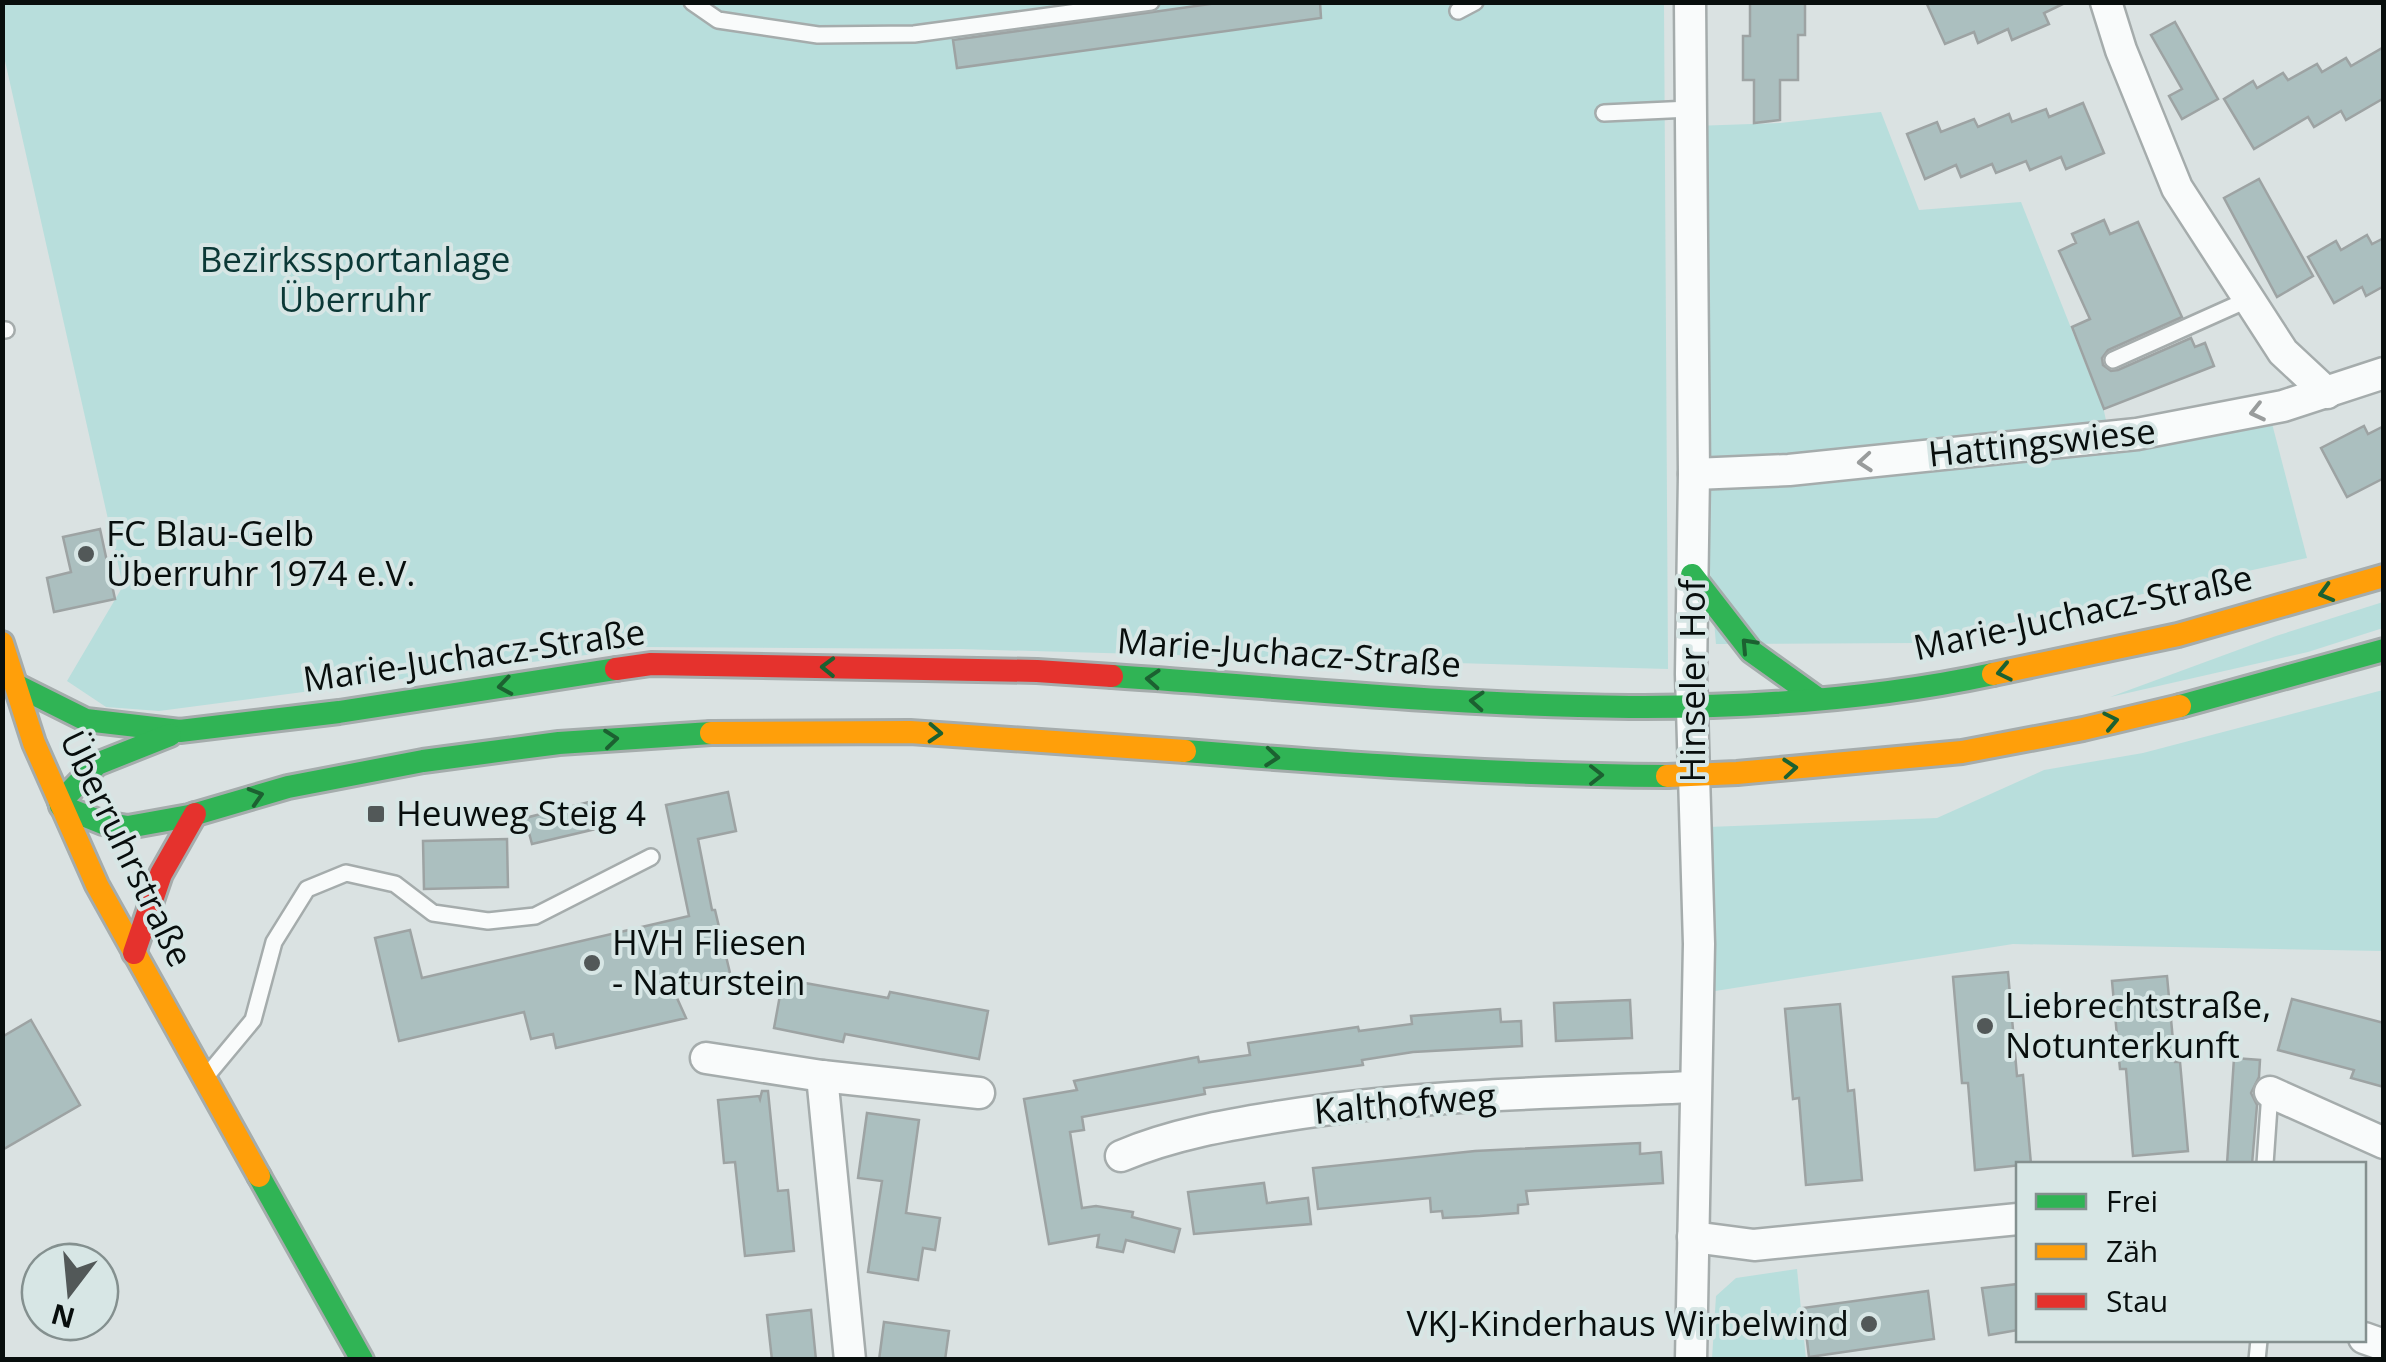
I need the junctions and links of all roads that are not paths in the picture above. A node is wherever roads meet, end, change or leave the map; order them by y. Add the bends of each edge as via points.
1 (692, 2) edge
2 (1151, 2) edge
3 (1474, 2) edge
4 (1690, 2) edge
5 (2106, 2) edge
6 (1458, 10) dead end
7 (1690, 109) junction
8 (1604, 112) dead end
9 (2247, 300) junction
10 (2113, 360) dead end
11 (2384, 373) edge
12 (2327, 393) junction
13 (1694, 474) junction
14 (1692, 575) junction
15 (2384, 576) edge
16 (2, 643) edge
17 (2384, 650) edge
18 (16, 685) junction
19 (1818, 699) junction
20 (1692, 708) junction
21 (180, 731) junction
22 (1692, 776) junction
23 (60, 804) junction
24 (194, 814) junction
25 (650, 857) dead end
26 (134, 953) junction
27 (706, 1058) dead end
28 (822, 1076) junction
29 (203, 1080) junction
30 (1695, 1087) junction
31 (2270, 1092) joint
32 (979, 1093) dead end
33 (2384, 1143) edge
34 (1120, 1156) dead end
35 (2266, 1162) edge
36 (2016, 1219) edge
37 (1694, 1236) junction
38 (362, 1360) edge
39 (850, 1360) edge
40 (1691, 1360) edge

1 - 2 lane via 718,20 818,35 914,34
3 - 6 lane
4 - 7 street, Hinseler Hof
5 - 9 street via 2177,188
7 - 8 lane
7 - 13 street, Hinseler Hof
9 - 10 lane
9 - 12 street via 2283,352
11 - 12 street, Hattingswiese
12 -> 13 street, Hattingswiese via 2138,434
13 - 14 street, Hinseler Hof
19 -> 14 main road via 1751,651
14 - 20 street, Hinseler Hof
15 -> 19 main road, Marie-Juchacz-Straße via 2178,634 1971,680
16 - 18 main road, Überruhrstraße
22 -> 17 main road via 1984,748 2201,702
18 - 21 main road, Marie-Juchacz-Straße via 86,720
18 - 23 main road, Überruhrstraße
19 - 20 main road, Marie-Juchacz-Straße
20 -> 21 main road, Marie-Juchacz-Straße via 1037,671 651,664
20 - 22 street, Hinseler Hof
21 - 23 main road, Marie-Juchacz-Straße via 97,764
24 -> 22 main road via 282,788 471,753 652,735 842,729 1388,766
22 - 30 street, Hinseler Hof
23 - 24 main road via 122,828
23 - 26 main road, Überruhrstraße
24 - 26 main road via 160,874
25 - 29 lane via 536,916 488,922 433,913 395,884 346,872 307,890 274,942 253,1020
26 - 29 main road, Überruhrstraße
27 - 28 street
28 - 32 street
28 - 39 street
29 - 38 main road, Überruhrstraße
30 - 34 street, Kalthofweg via 1324,1109 1220,1126
30 - 37 street, Hinseler Hof
31 - 33 street
31 - 35 lane
36 - 37 street via 1754,1245
37 - 40 street, Hinseler Hof

